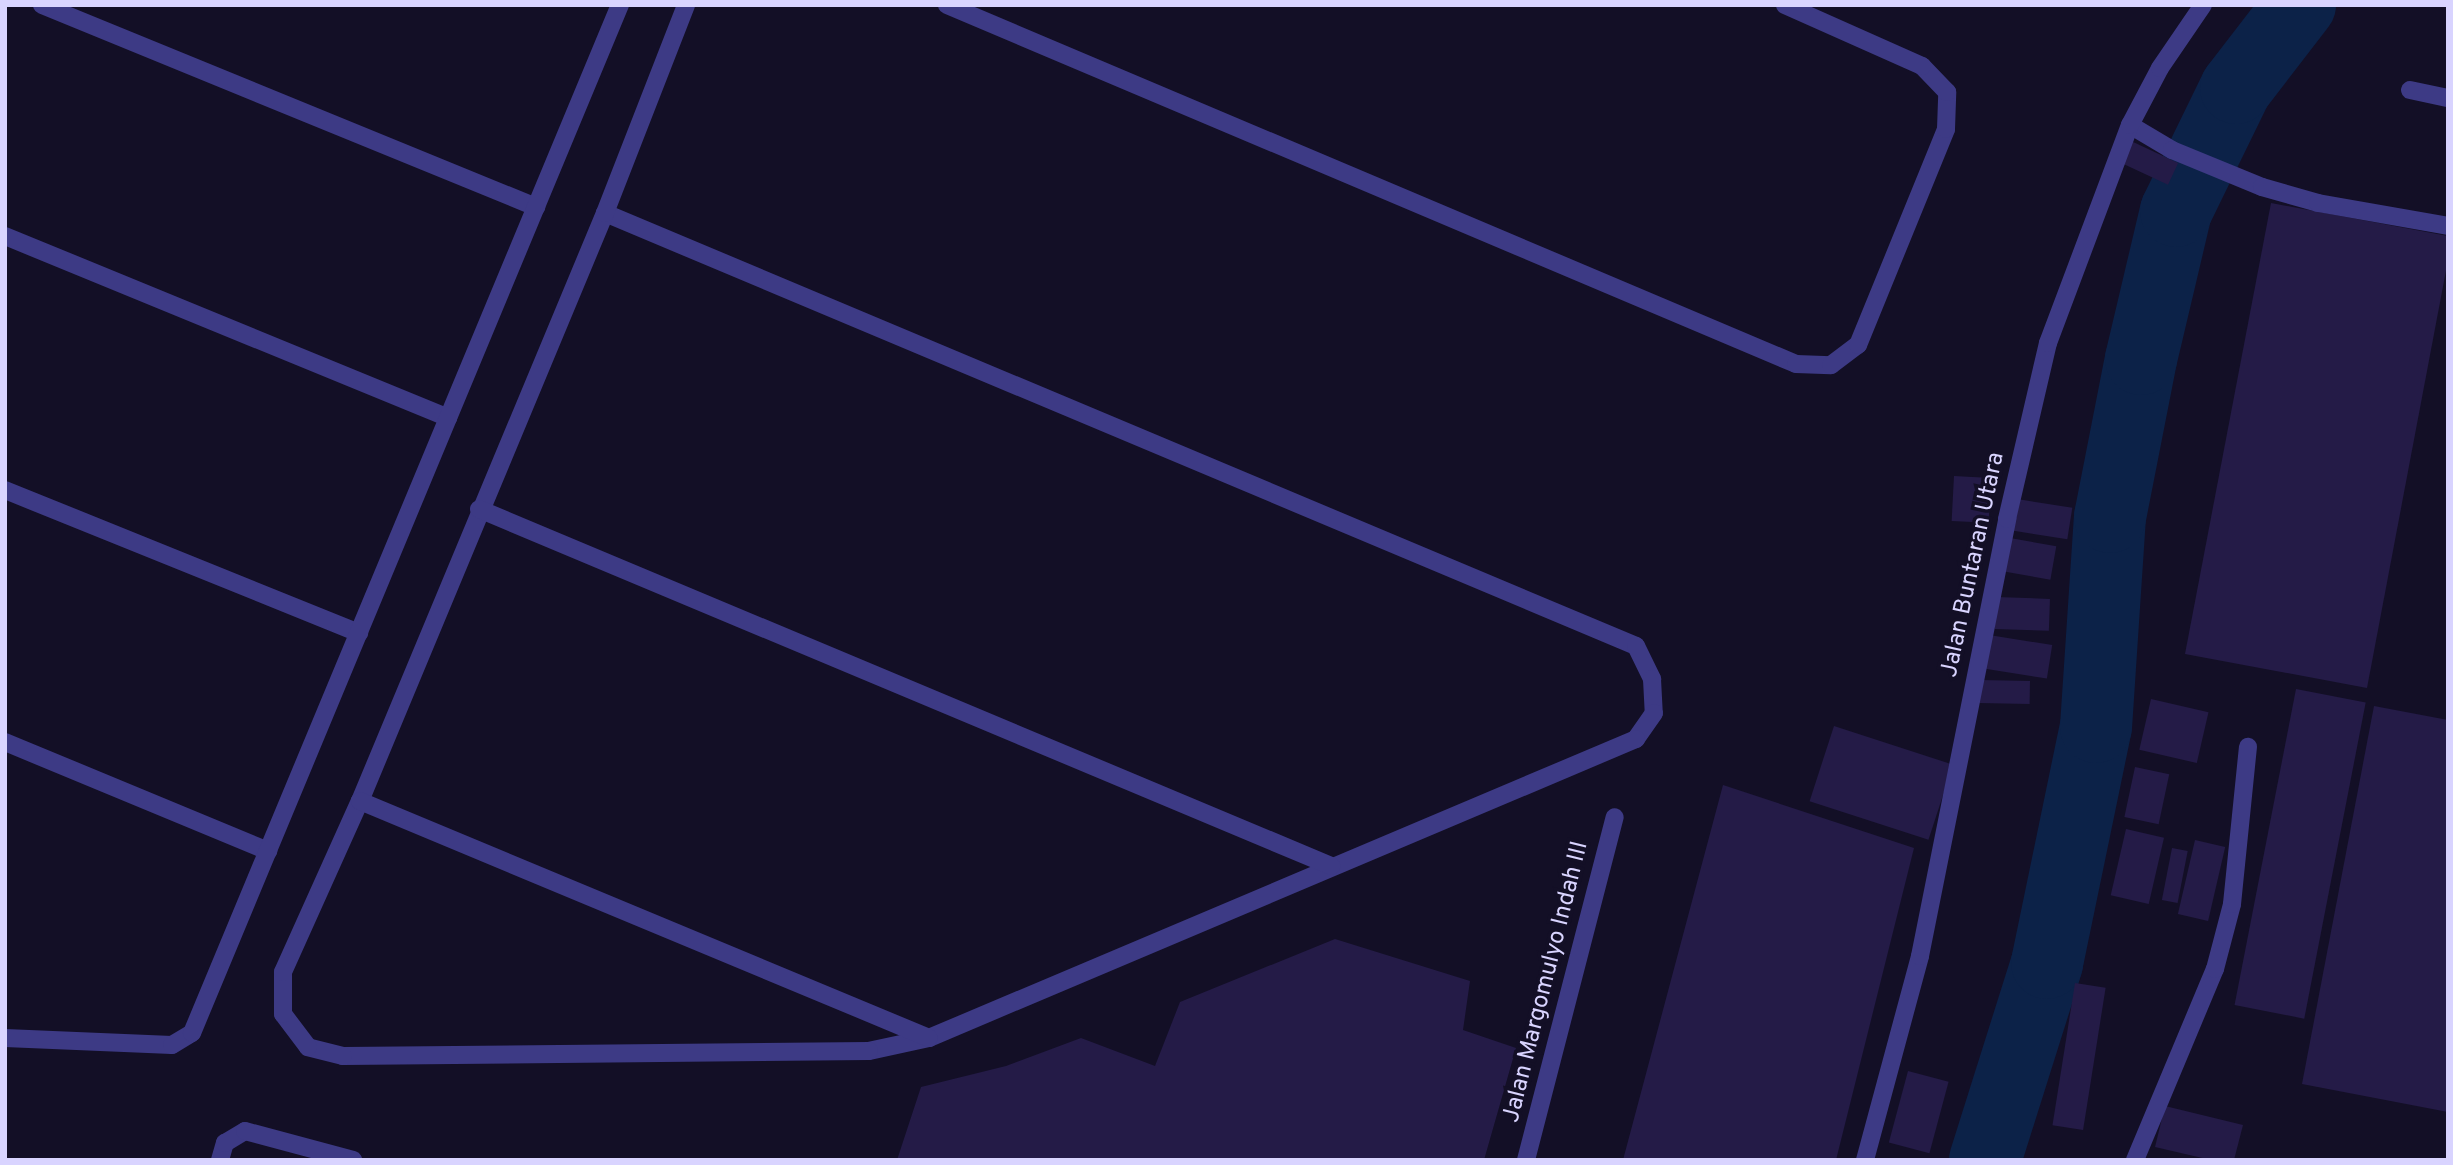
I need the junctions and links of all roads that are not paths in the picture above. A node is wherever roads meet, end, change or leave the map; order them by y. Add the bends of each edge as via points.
1 (42, 5) edge
2 (620, 5) edge
3 (686, 5) edge
4 (947, 5) edge
5 (1784, 5) edge
6 (2203, 5) edge
7 (2410, 90) dead end
8 (2448, 98) edge
9 (2130, 125) junction
10 (536, 207) junction
11 (605, 213) junction
12 (2448, 226) edge
13 (5, 236) edge
14 (448, 418) junction
15 (5, 490) edge
16 (479, 509) junction
17 (359, 633) junction
18 (5, 742) edge
19 (2248, 747) dead end
20 (360, 801) junction
21 (1615, 817) dead end
22 (268, 851) junction
23 (1331, 866) junction
24 (6, 1035) edge
25 (929, 1038) junction
26 (222, 1151) edge
27 (353, 1160) edge
28 (1526, 1160) edge
29 (1865, 1160) edge
30 (2135, 1160) edge

1 - 10 street
2 - 10 street
3 - 11 street
4 - 5 street via 1796,364 1831,365 1857,345 1946,129 1947,92 1922,66
6 - 9 street, Jalan Buntaran Utara via 2160,68
7 - 8 street
9 - 12 street via 2172,150 2262,187 2318,203
9 - 29 street, Jalan Buntaran Utara via 2048,344 2007,519 1920,956
10 - 14 street
11 - 16 street
11 - 23 street via 1636,646 1652,679 1654,713 1636,739
13 - 14 street
14 - 17 street
15 - 17 street
16 - 20 street
16 - 23 street
17 - 22 street
18 - 22 street
19 - 30 street via 2232,904 2215,970
20 - 25 street
20 - 25 street via 283,972 283,1014 308,1047 343,1056 869,1051
21 - 28 street, Jalan Margomulyo Indah III
22 - 24 street via 192,1033 184,1041 172,1045
23 - 25 street
26 - 27 street via 245,1131

